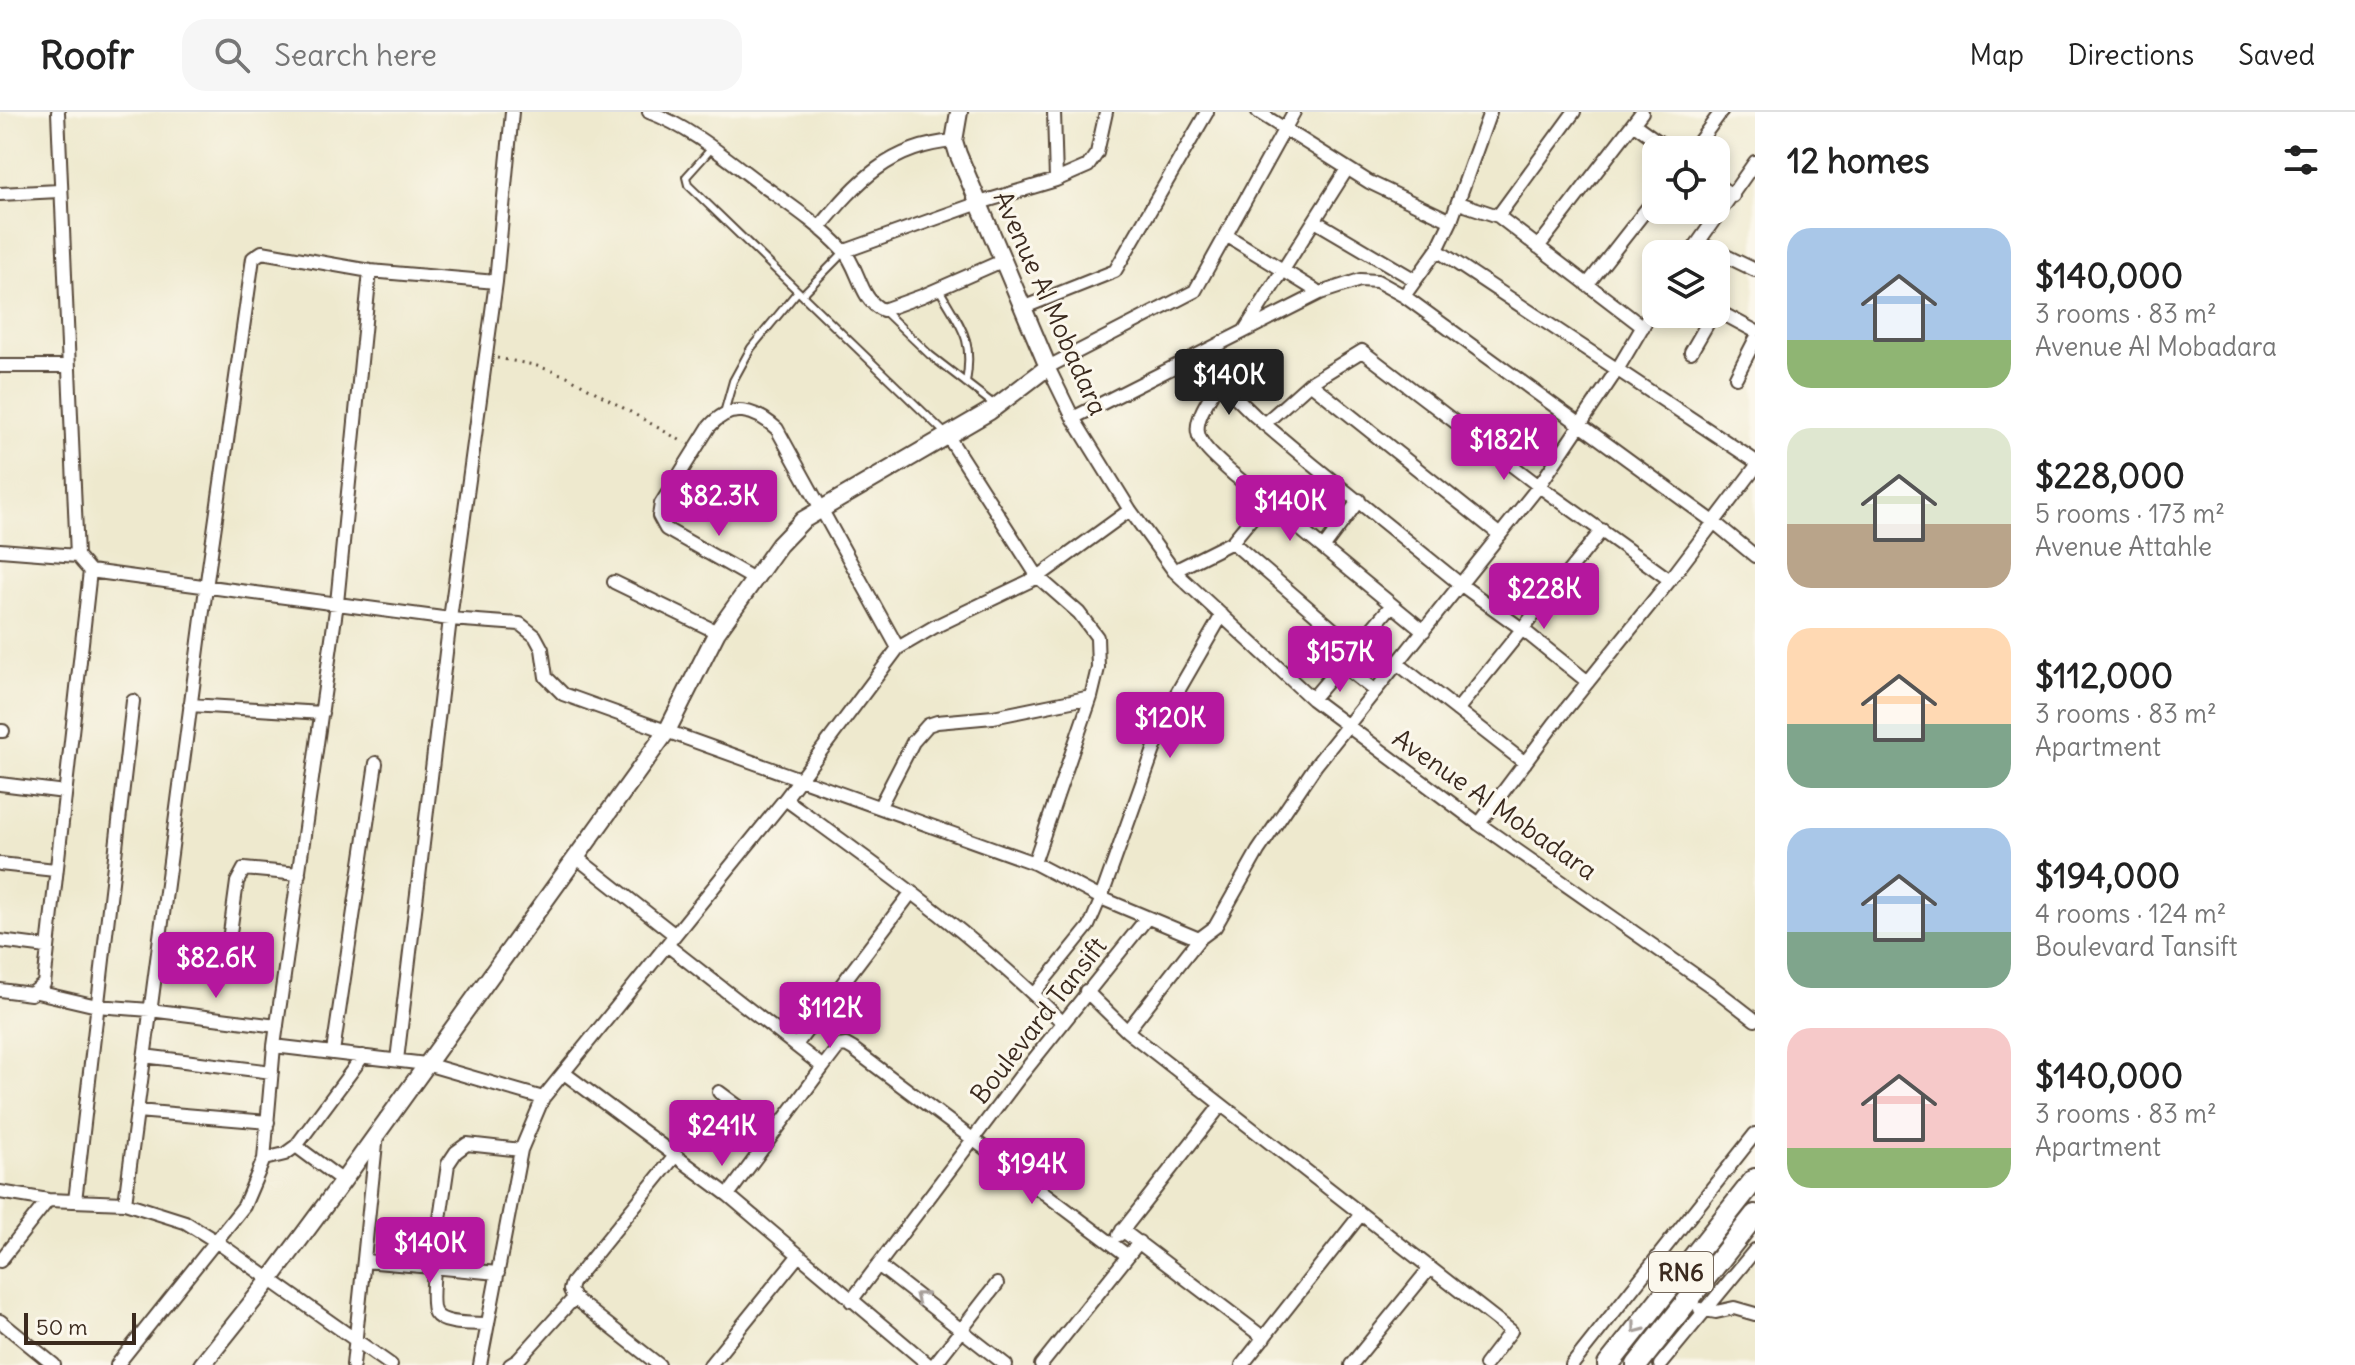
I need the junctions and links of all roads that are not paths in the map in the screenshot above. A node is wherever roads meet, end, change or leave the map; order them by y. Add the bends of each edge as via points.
1 (58, 112) edge
2 (512, 112) edge
3 (649, 112) edge
4 (959, 112) edge
5 (1054, 112) edge
6 (1106, 112) edge
7 (1207, 112) edge
8 (1258, 112) edge
9 (1294, 112) edge
10 (1490, 112) edge
11 (1574, 112) edge
12 (1642, 112) edge
13 (1721, 112) edge
14 (1634, 124) junction
15 (1284, 129) junction
16 (1651, 136) edge
17 (1703, 136) edge
18 (954, 141) junction
19 (712, 148) junction
20 (1755, 162) edge
21 (1347, 169) junction
22 (1056, 180) junction
23 (59, 191) junction
24 (0, 194) edge
25 (1730, 194) edge
26 (1733, 196) junction
27 (979, 203) junction
28 (1459, 203) junction
29 (1642, 215) edge
30 (1498, 216) junction
31 (1315, 221) junction
32 (1451, 221) junction
33 (819, 228) junction
34 (1226, 235) junction
35 (1701, 240) edge
36 (1538, 247) junction
37 (1437, 250) junction
38 (845, 251) junction
39 (1730, 258) edge
40 (1002, 261) junction
41 (1284, 270) junction
42 (1755, 270) edge
43 (370, 271) junction
44 (1415, 280) junction
45 (496, 282) junction
46 (1587, 285) junction
47 (939, 289) junction
48 (800, 293) junction
49 (1320, 293) junction
50 (1404, 296) junction
51 (1022, 308) junction
52 (883, 310) junction
53 (1730, 319) edge
54 (1642, 326) edge
55 (1642, 328) edge
56 (1705, 328) edge
57 (1755, 331) edge
58 (1243, 333) junction
59 (1755, 340) edge
60 (1691, 352) dead end
61 (1195, 357) junction
62 (0, 366) edge
63 (69, 366) junction
64 (1048, 367) junction
65 (1617, 370) junction
66 (1736, 377) dead end
67 (1219, 382) junction
68 (966, 383) junction
69 (1310, 383) junction
70 (996, 406) junction
71 (724, 413) junction
72 (1073, 418) junction
73 (1264, 424) junction
74 (1579, 426) junction
75 (947, 435) junction
76 (1755, 461) edge
77 (1755, 468) edge
78 (1539, 486) junction
79 (1359, 500) junction
80 (1266, 501) junction
81 (821, 508) junction
82 (1130, 510) junction
83 (1715, 523) junction
84 (1602, 530) junction
85 (1500, 535) junction
86 (1232, 542) junction
87 (1324, 547) junction
88 (0, 550) edge
89 (77, 556) junction
90 (1755, 556) edge
91 (90, 571) junction
92 (1174, 571) junction
93 (1038, 577) junction
94 (754, 579) junction
95 (1670, 580) junction
96 (614, 582) dead end
97 (1460, 584) junction
98 (206, 588) junction
99 (337, 603) junction
100 (1392, 605) junction
101 (1222, 615) junction
102 (450, 619) junction
103 (1522, 629) junction
104 (1424, 631) junction
105 (717, 632) junction
106 (898, 648) junction
107 (1356, 649) junction
108 (1397, 663) junction
109 (1342, 665) junction
110 (1588, 682) junction
111 (1375, 691) junction
112 (1091, 697) junction
113 (1312, 699) junction
114 (133, 701) dead end
115 (190, 705) junction
116 (1457, 710) junction
117 (322, 713) junction
118 (1346, 727) junction
119 (667, 731) junction
120 (376, 763) dead end
121 (1525, 763) junction
122 (801, 778) junction
123 (0, 784) edge
124 (65, 792) junction
125 (785, 799) junction
126 (880, 806) junction
127 (1479, 824) junction
128 (576, 857) junction
129 (1034, 863) junction
130 (0, 864) edge
131 (55, 870) junction
132 (299, 874) junction
133 (911, 893) junction
134 (1101, 898) junction
135 (1147, 918) junction
136 (1199, 939) junction
137 (671, 940) junction
138 (0, 941) edge
139 (47, 947) junction
140 (226, 962) dead end
141 (0, 990) edge
142 (1086, 991) junction
143 (37, 992) junction
144 (1034, 994) junction
145 (97, 1006) junction
146 (150, 1010) junction
147 (1755, 1020) edge
148 (1062, 1022) junction
149 (277, 1026) junction
150 (1127, 1031) junction
151 (796, 1045) junction
152 (274, 1046) junction
153 (333, 1052) junction
154 (144, 1056) junction
155 (363, 1056) junction
156 (397, 1060) junction
157 (426, 1064) junction
158 (823, 1067) junction
159 (272, 1072) junction
160 (564, 1073) junction
161 (719, 1092) dead end
162 (543, 1098) junction
163 (1221, 1105) junction
164 (137, 1111) junction
165 (268, 1122) junction
166 (774, 1133) junction
167 (377, 1134) junction
168 (1755, 1134) edge
169 (973, 1140) junction
170 (296, 1146) junction
171 (521, 1150) junction
172 (675, 1156) junction
173 (264, 1159) junction
174 (1755, 1179) edge
175 (343, 1181) junction
176 (0, 1192) edge
177 (728, 1195) junction
178 (48, 1200) junction
179 (75, 1201) junction
180 (125, 1203) junction
181 (1361, 1214) junction
182 (1755, 1215) edge
183 (1122, 1230) junction
184 (1672, 1241) junction
185 (217, 1242) junction
186 (1139, 1242) junction
187 (1112, 1243) junction
188 (1755, 1250) edge
189 (798, 1256) junction
190 (1128, 1256) junction
191 (1693, 1257) junction
192 (0, 1261) edge
193 (365, 1261) junction
194 (878, 1265) junction
195 (435, 1267) junction
196 (1429, 1269) junction
197 (1648, 1270) junction
198 (498, 1273) junction
199 (1703, 1280) junction
200 (269, 1281) junction
201 (997, 1284) dead end
202 (1670, 1286) junction
203 (1722, 1290) junction
204 (574, 1298) junction
205 (851, 1301) junction
206 (1695, 1307) junction
207 (1734, 1308) junction
208 (1755, 1314) edge
209 (0, 1321) edge
210 (488, 1324) junction
211 (961, 1330) junction
212 (1264, 1338) junction
213 (357, 1341) junction
214 (54, 1365) edge
215 (117, 1365) edge
216 (202, 1365) edge
217 (353, 1365) edge
218 (391, 1365) edge
219 (480, 1365) edge
220 (510, 1365) edge
221 (659, 1365) edge
222 (710, 1365) edge
223 (932, 1365) edge
224 (1006, 1365) edge
225 (1041, 1365) edge
226 (1242, 1365) edge
227 (1351, 1365) edge
228 (1485, 1365) edge
229 (1572, 1365) edge
230 (1608, 1365) edge
231 (1637, 1365) edge
232 (1660, 1365) edge

1 - 23 street
2 - 45 street
3 - 19 street
4 - 18 street
5 - 22 street
6 - 22 street via 1097,153 1088,166
7 - 51 street via 1115,271
8 - 15 street
9 - 15 street
10 - 28 street
11 - 30 street
12 - 14 street
13 - 17 street
14 - 16 street
14 - 36 street
15 - 21 street
15 - 34 street
18 - 27 street, Avenue Al Mobadara
18 - 33 street via 927,143 883,163
19 - 33 street
19 - 48 lane via 686,181
20 - 26 street
21 - 31 street
21 - 32 street
22 - 27 street
23 - 24 street
23 - 63 street
25 - 26 street
26 - 35 street
27 - 38 street
27 - 40 street, Avenue Al Mobadara
28 - 30 street
28 - 32 street
29 - 46 street
30 - 36 street
31 - 41 street
31 - 44 street
32 - 37 street
33 - 38 street
34 - 41 street
34 - 64 street via 1195,291
36 - 46 street
37 - 44 street
37 - 65 street
38 - 48 lane
38 - 52 street via 865,291
39 - 42 street
40 - 47 street
40 - 51 street, Avenue Al Mobadara
41 - 49 street
41 - 58 street
43 - 45 street
43 - 98 street via 262,252 253,258
43 - 99 street
44 - 50 street
45 - 102 street
46 - 54 street
47 - 52 street
47 - 68 lane via 968,340
48 - 71 lane via 751,348
48 - 75 lane
49 - 50 street via 1360,280 1377,281
49 - 58 street
50 - 74 street
51 - 64 street, Avenue Al Mobadara
52 - 68 lane
53 - 57 street
55 - 65 street
56 - 60 street
58 - 61 street
59 - 66 street
61 - 67 street
61 - 72 street
62 - 63 street
63 - 89 street
64 - 70 street
64 - 72 street, Avenue Al Mobadara
65 - 74 street
65 - 76 street
67 - 73 street
67 - 80 street via 1197,422 1198,437
68 - 70 lane
69 - 73 street
69 - 78 street via 1362,351
69 - 85 street
70 - 75 street
71 - 81 street via 759,415 777,429
71 - 94 street via 709,427 661,504 661,522
72 - 82 street, Avenue Al Mobadara
73 - 79 street
74 - 78 street
74 - 83 street
75 - 81 street
75 - 93 street
77 - 83 street
78 - 84 street
78 - 85 street
79 - 87 street
79 - 97 street
80 - 86 street
80 - 87 street
81 - 94 street via 792,530
81 - 106 street
82 - 92 street, Avenue Al Mobadara
82 - 93 street
83 - 90 street
83 - 95 street
84 - 95 street
84 - 103 street
85 - 97 street
86 - 92 street
86 - 107 street
87 - 100 street
88 - 89 street
89 - 91 street
91 - 98 street
91 - 124 street
92 - 101 street, Avenue Al Mobadara
93 - 106 street
93 - 112 street via 1097,637 1098,668
94 - 105 street
95 - 110 street
96 - 105 street
97 - 103 street
97 - 104 street
98 - 99 street
98 - 115 street
99 - 102 street
99 - 117 street
100 - 104 street
100 - 107 street
101 - 113 street, Avenue Al Mobadara
101 - 134 street via 1170,705
102 - 119 street via 520,624 535,636 546,677 556,690
102 - 156 street
103 - 110 street
103 - 116 street
104 - 108 street
105 - 119 street
106 - 122 street
107 - 109 street
108 - 111 street
108 - 116 street
109 - 111 street
109 - 113 street
110 - 121 street
111 - 118 street
112 - 126 street via 928,725 913,742
112 - 129 street
113 - 118 street, Avenue Al Mobadara
114 - 145 street
115 - 117 street
115 - 146 street
116 - 121 street
117 - 132 street
118 - 127 street, Avenue Al Mobadara
118 - 136 street via 1296,792 1215,927
119 - 122 street
119 - 128 street
120 - 153 street
121 - 127 street
122 - 125 street
122 - 126 street
123 - 124 street
124 - 131 street
125 - 133 street
125 - 137 street
126 - 129 street
127 - 147 street, Avenue Al Mobadara
128 - 137 street
128 - 157 street
129 - 134 street
130 - 131 street
131 - 139 street
132 - 140 street via 244,869 237,882
132 - 149 street
133 - 144 street
133 - 151 street
134 - 135 street
134 - 144 street via 1089,926
135 - 136 street
135 - 142 street, Boulevard Tansift
136 - 150 street
137 - 151 street
137 - 160 street
138 - 139 street
139 - 143 street via 44,984
141 - 143 street
142 - 148 street, Boulevard Tansift
142 - 150 street
143 - 145 street
144 - 148 street
145 - 146 street
145 - 179 street
146 - 149 street
146 - 154 street
148 - 169 street, Boulevard Tansift
149 - 152 street
150 - 163 street
151 - 158 street
152 - 153 street
152 - 159 street
153 - 155 street
154 - 159 street
154 - 164 street
155 - 156 street
155 - 170 street
156 - 157 street
157 - 162 street
157 - 167 street
158 - 166 street
158 - 169 street via 836,1048 846,1045
159 - 165 street
160 - 162 street
160 - 172 street
161 - 166 street
162 - 171 street
163 - 181 street
163 - 183 street
164 - 165 street
164 - 180 street
165 - 173 street
166 - 177 street
167 - 175 street
167 - 193 street
168 - 184 street
169 - 187 street
169 - 194 street, Boulevard Tansift
170 - 173 street
170 - 175 street
171 - 195 street via 467,1144 456,1152 448,1164
171 - 198 street
172 - 177 street
172 - 204 street via 572,1283
173 - 185 street via 244,1206
174 - 191 main road, RN6
175 - 200 street
176 - 178 street
177 - 189 street
178 - 179 street
178 - 192 street
179 - 180 street
180 - 185 street via 185,1222
181 - 196 street
181 - 212 street
182 - 199 main road, RN6
183 - 186 street
183 - 187 street
184 - 191 street
184 - 197 street
185 - 200 street
185 - 215 street
186 - 190 street
186 - 212 street
187 - 190 street
188 - 203 street
189 - 205 street
189 - 222 street
190 - 225 street
191 - 202 main road, RN6
193 - 195 street
193 - 213 street
194 - 205 street, Boulevard Tansift
211 -> 194 street
195 - 198 street
195 - 210 street via 435,1314 444,1320
196 - 227 street
196 - 228 street via 1511,1331
197 - 202 street
197 - 229 street
198 - 210 street
199 - 203 street
199 - 206 main road, RN6
200 - 213 street
200 - 216 street
201 - 211 street
202 -> 230 main road, RN6
203 - 206 street
203 - 207 street
204 - 220 street
204 - 221 street
205 - 223 street
206 - 207 street
206 - 231 main road, RN6
206 - 232 street
207 - 208 street
209 - 214 street
210 - 219 street
211 - 223 street
211 - 224 street
212 - 226 street
213 - 217 street
213 - 218 street

